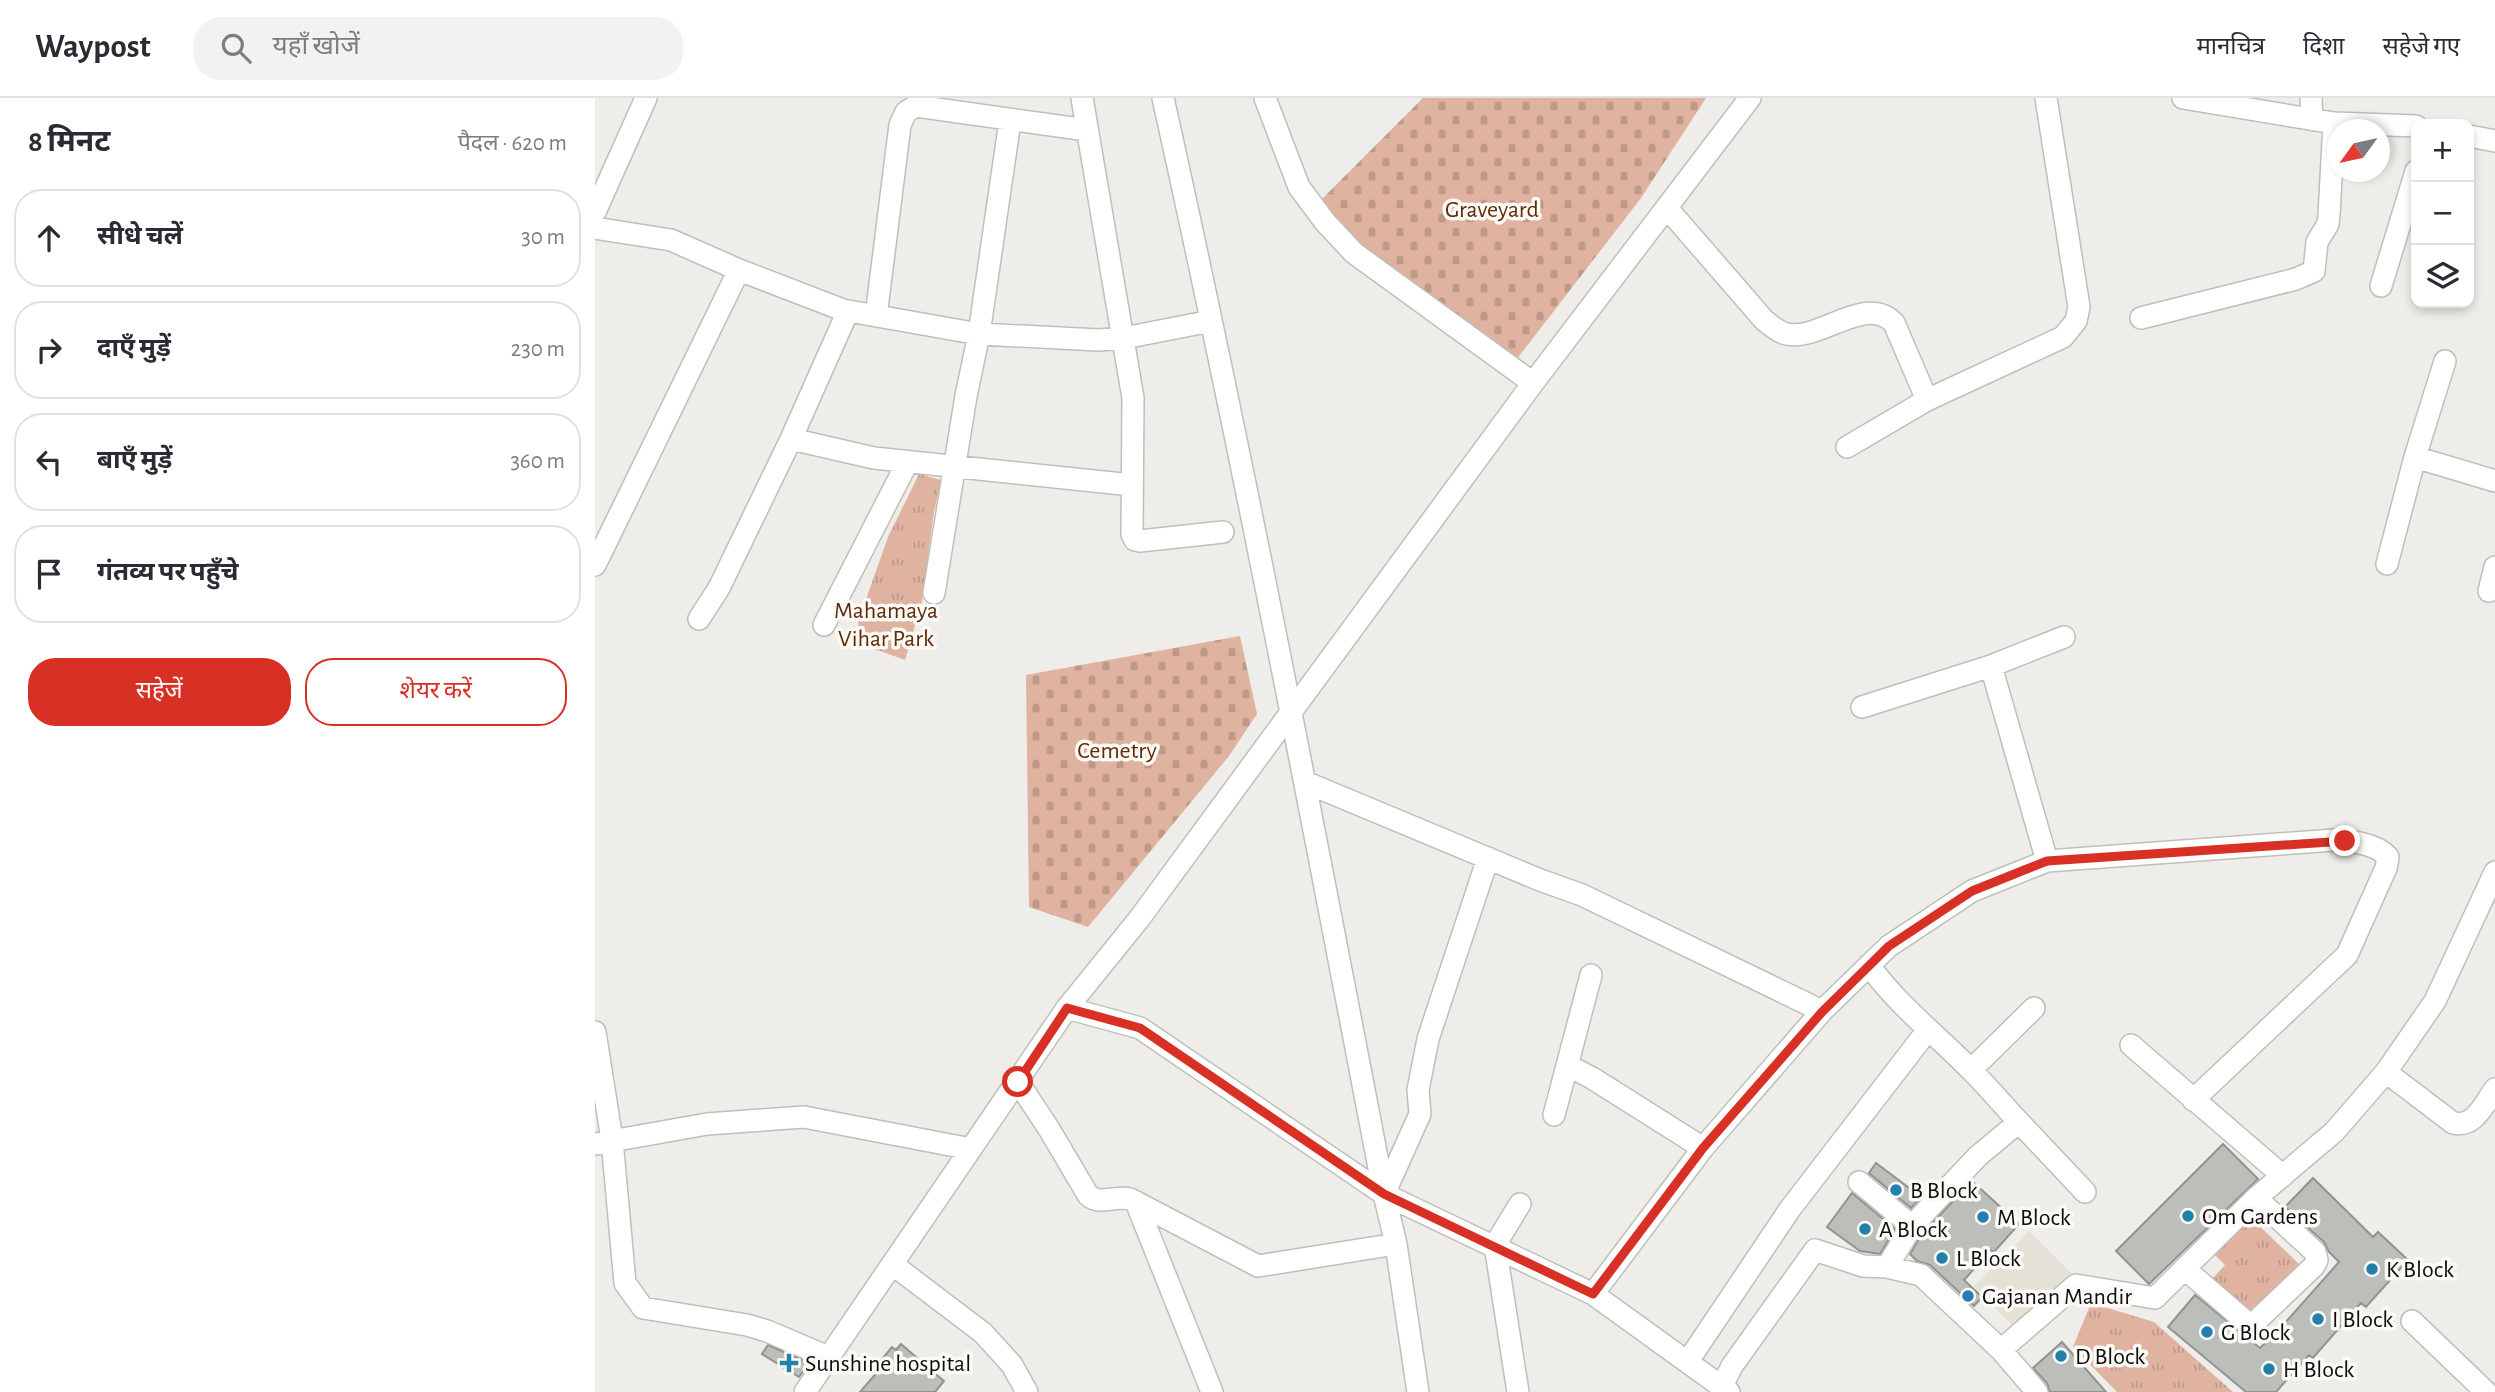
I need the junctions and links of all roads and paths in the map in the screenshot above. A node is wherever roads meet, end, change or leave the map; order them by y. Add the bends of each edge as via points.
1 (646, 98) edge
2 (1082, 98) edge
3 (1163, 98) edge
4 (1265, 98) edge
5 (1750, 98) edge
6 (2046, 98) edge
7 (2183, 98) edge
8 (2311, 98) edge
9 (2215, 101) edge
10 (2312, 120) junction
11 (1010, 121) junction
12 (2327, 122) edge
13 (2390, 125) edge
14 (2411, 126) edge
15 (1087, 130) junction
16 (2474, 137) edge
17 (2495, 141) edge
18 (2331, 182) edge
19 (2413, 182) edge
20 (1667, 208) junction
21 (595, 212) edge
22 (595, 228) edge
23 (739, 270) junction
24 (2381, 286) dead end
25 (848, 311) junction
26 (876, 316) junction
27 (2141, 318) dead end
28 (1211, 321) junction
29 (979, 334) junction
30 (1123, 338) junction
31 (2445, 361) dead end
32 (1533, 383) junction
33 (1927, 400) junction
34 (791, 439) junction
35 (1847, 447) dead end
36 (2416, 457) junction
37 (907, 463) junction
38 (955, 466) junction
39 (2495, 481) edge
40 (1132, 485) junction
41 (1223, 532) dead end
42 (2387, 564) dead end
43 (595, 565) edge
44 (2495, 567) edge
45 (2489, 591) dead end
46 (935, 593) dead end
47 (699, 619) dead end
48 (824, 625) dead end
49 (2064, 636) dead end
50 (1991, 666) junction
51 (1862, 707) dead end
52 (1292, 711) junction
53 (1305, 782) junction
54 (1488, 858) junction
55 (2047, 861) junction
56 (2495, 872) edge
57 (1869, 965) junction
58 (1591, 975) dead end
59 (1067, 1008) junction
60 (2034, 1008) dead end
61 (1822, 1012) junction
62 (1927, 1031) junction
63 (595, 1032) edge
64 (2131, 1045) dead end
65 (1567, 1065) junction
66 (1971, 1070) junction
67 (2386, 1072) junction
68 (1018, 1082) junction
69 (2495, 1089) edge
70 (2193, 1100) junction
71 (1554, 1115) dead end
72 (2019, 1122) junction
73 (603, 1142) edge
74 (1703, 1148) junction
75 (971, 1149) junction
76 (2283, 1176) junction
77 (1859, 1182) dead end
78 (2085, 1192) dead end
79 (1384, 1194) junction
80 (2256, 1198) junction
81 (1136, 1202) junction
82 (1520, 1204) dead end
83 (1912, 1226) junction
84 (1396, 1244) junction
85 (1495, 1245) junction
86 (892, 1264) junction
87 (1887, 1267) junction
88 (2185, 1269) junction
89 (1593, 1294) junction
90 (2412, 1321) dead end
91 (2001, 1350) junction
92 (828, 1357) junction
93 (1688, 1361) junction
94 (1725, 1389) edge
95 (804, 1392) edge
96 (1027, 1392) edge
97 (1212, 1392) edge
98 (1418, 1392) edge
99 (1518, 1392) edge
100 (2037, 1392) edge
101 (2486, 1392) edge

1 - 21 street
2 - 15 street
3 - 28 street
4 - 32 street via 1299,187 1354,253
5 - 20 street
6 - 33 street via 2079,314 2063,337
7 - 9 street
8 - 10 street
9 - 10 street
10 - 12 street
11 - 15 street
11 - 26 street via 916,106 906,112 900,125
11 - 29 street
13 - 14 street
15 - 30 street
16 - 17 street
18 - 27 street via 2329,215 2317,242 2314,271
19 - 24 street
20 - 32 street
20 - 33 street via 1764,320 1783,332 1793,335 1873,312 1889,318
22 - 23 street via 671,240
23 - 25 street
23 - 43 street
25 - 26 street
25 - 34 street
26 - 29 street
28 - 30 street
28 - 52 street
29 - 30 street
29 - 38 street
30 - 40 street via 1133,398
31 - 36 street
32 - 52 street
33 - 35 street
34 - 37 street
34 - 47 street via 719,588
36 - 39 street
36 - 42 street
37 - 38 street
37 - 48 street
38 - 40 street
38 - 46 street
40 - 41 street via 1132,534 1138,541
44 - 45 street
49 - 50 street
50 - 51 street
50 - 55 street
52 - 53 street
52 - 59 street via 1139,919
53 - 54 street
53 - 79 street
54 - 61 street via 1582,895
54 - 79 street via 1428,1039 1418,1090 1420,1114
55 - 57 street via 1972,891 1889,946
55 - 70 street via 2334,840 2355,842 2382,851 2388,858 2347,955
56 - 67 street via 2435,1001
57 - 61 street
57 - 62 street
58 - 65 street
59 - 68 street
59 - 79 street via 1140,1028
60 - 66 street
61 - 74 street
62 - 66 street
62 - 93 street via 1790,1209
63 - 73 street
64 - 70 street
65 - 71 street
65 - 74 street
66 - 72 street
67 - 69 street via 2453,1122 2466,1125
67 - 76 street via 2334,1132
68 - 75 street
68 - 81 street via 1090,1198 1121,1197
70 - 76 street
72 - 78 street
72 - 83 street via 1978,1156
73 - 75 street via 707,1125 804,1117
73 - 92 street via 625,1283 643,1308 747,1325
74 - 89 street
75 - 86 street
76 - 80 street
77 - 83 street
79 - 84 street
79 - 85 street
80 - 88 street
80 - 88 street via 2315,1252 2314,1266 2253,1324
81 - 84 street via 1258,1266
81 - 97 street
82 - 85 street
83 - 87 street
84 - 98 street
85 - 89 street
85 - 99 street
86 - 92 street
86 - 96 street via 983,1334 1012,1365
87 - 91 street via 1921,1275
87 - 94 street via 1863,1266 1815,1250 1732,1366
88 - 91 street via 2155,1298 2076,1285
89 - 93 street
90 - 101 street
91 - 100 street
92 - 95 street
93 - 94 street

